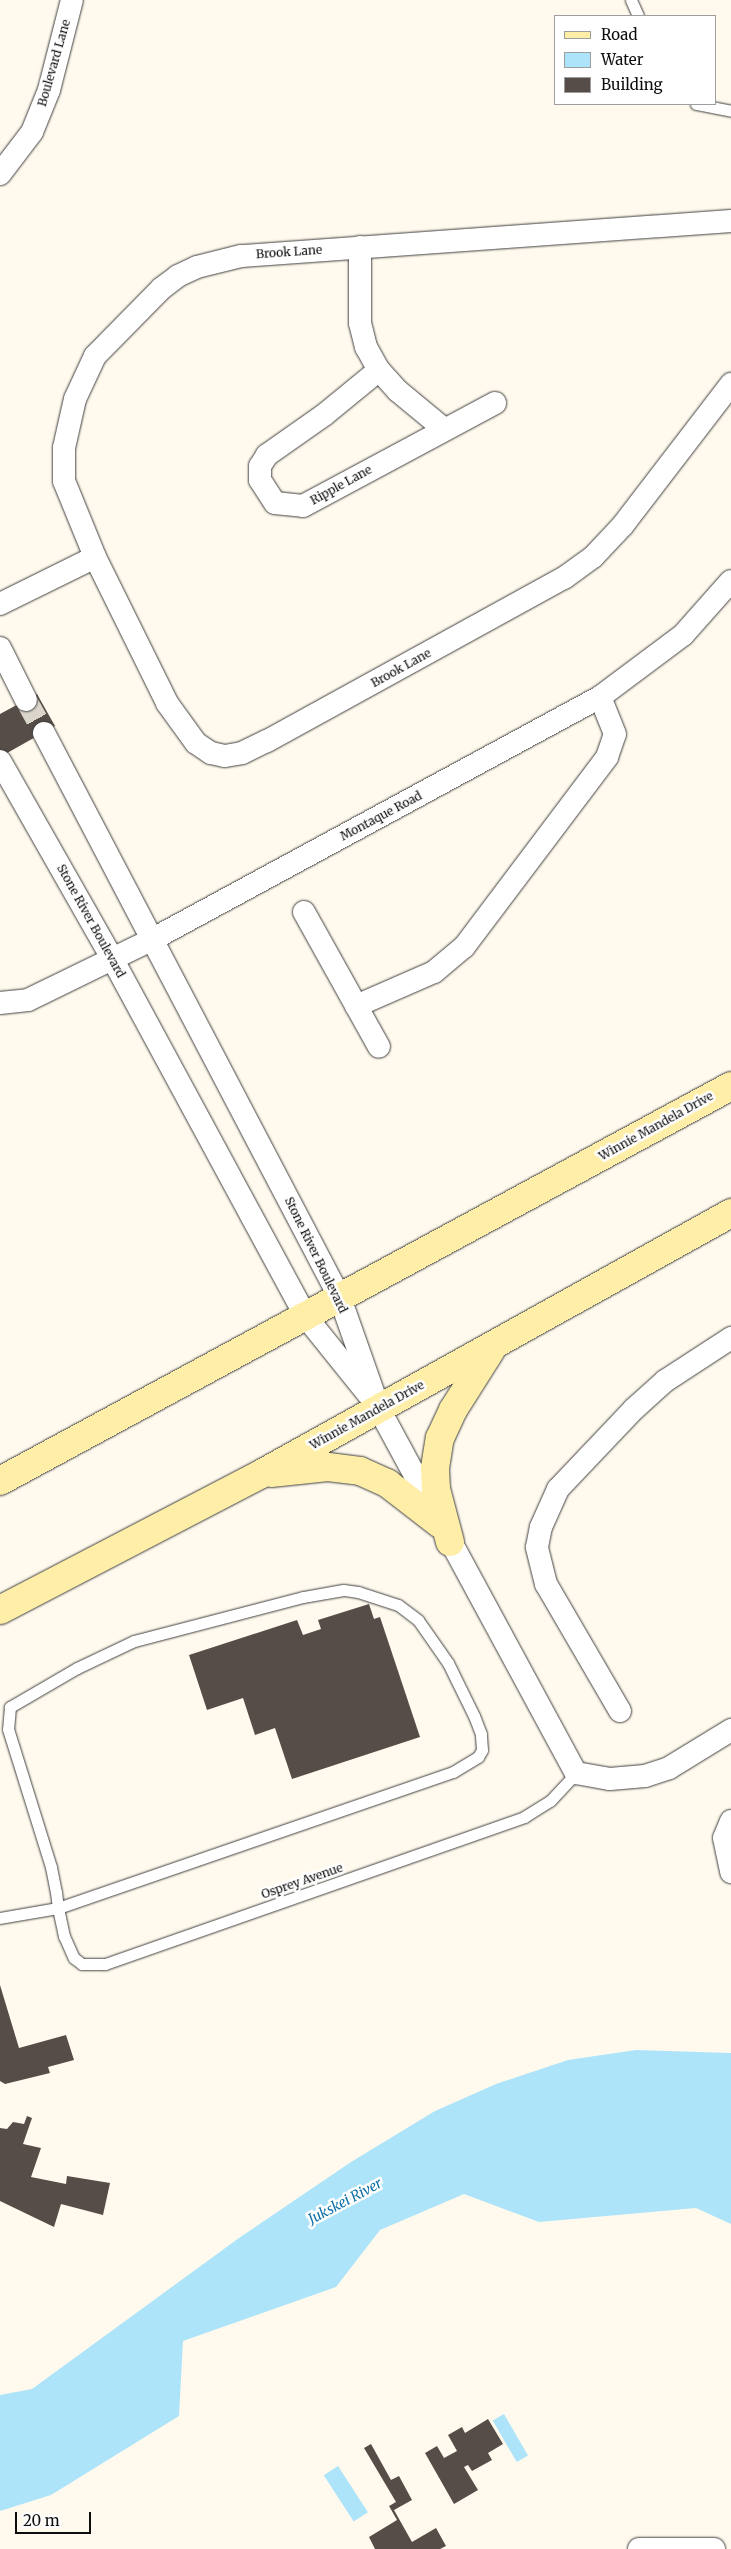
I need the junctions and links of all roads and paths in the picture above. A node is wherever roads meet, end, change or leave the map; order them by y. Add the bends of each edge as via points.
1 (72, 0) edge
2 (631, 0) edge
3 (638, 15) edge
4 (702, 105) edge
5 (731, 110) edge
6 (0, 174) edge
7 (731, 221) edge
8 (360, 247) junction
9 (379, 370) junction
10 (731, 384) edge
11 (495, 403) dead end
12 (444, 429) junction
13 (95, 557) junction
14 (731, 581) edge
15 (0, 604) edge
16 (0, 648) edge
17 (600, 697) junction
18 (26, 700) tunnel mouth
19 (44, 733) tunnel mouth
20 (0, 761) edge
21 (304, 912) dead end
22 (154, 940) junction
23 (113, 960) junction
24 (0, 1003) edge
25 (356, 1006) junction
26 (379, 1047) dead end
27 (731, 1086) edge
28 (731, 1213) edge
29 (340, 1298) junction
30 (306, 1317) junction
31 (731, 1338) edge
32 (495, 1344) junction
33 (379, 1409) junction
34 (261, 1474) junction
35 (0, 1481) edge
36 (445, 1533) junction
37 (0, 1610) edge
38 (620, 1711) dead end
39 (731, 1730) edge
40 (576, 1773) junction
41 (731, 1821) edge
42 (731, 1871) edge
43 (58, 1908) junction
44 (0, 1918) edge
45 (639, 2549) edge
46 (714, 2549) edge

1 - 6 street, Boulevard Lane via 49,90 32,132
2 - 3 lane
4 - 5 lane
7 - 8 street, Brook Lane
8 - 9 street via 360,323 366,347
8 - 13 street, Brook Lane via 241,256 197,267 178,276 161,290 95,356 76,400 64,448 64,480
9 - 12 street
9 - 12 street, Ripple Lane via 324,415 266,455 260,466 260,480 275,503 303,506
10 - 13 street, Brook Lane via 623,525 593,557 564,578 242,753 211,754 185,731 167,702
11 - 12 street, Ripple Lane
13 - 15 street
14 - 17 street, Montaque Road via 683,634
16 - 18 street
17 - 22 street, Montaque Road
17 - 25 street via 614,734 608,757 464,947 434,972
19 - 22 street, Stone River Boulevard
20 - 23 street, Stone River Boulevard
21 - 25 street
22 - 23 street, Montaque Road
22 - 29 street, Stone River Boulevard
23 - 24 street, Montaque Road via 28,1000
23 - 30 street, Stone River Boulevard
25 - 26 street
27 - 29 main road, Winnie Mandela Drive
28 - 32 main road, Winnie Mandela Drive
29 - 30 main road, Winnie Mandela Drive
29 - 33 street, Stone River Boulevard
30 - 33 street, Stone River Boulevard
30 - 35 main road, Winnie Mandela Drive
31 - 38 street via 665,1381 634,1409 558,1489 541,1527 538,1547 546,1584
32 - 33 main road, Winnie Mandela Drive
32 - 36 main road via 453,1410 440,1438 435,1468 436,1490
33 - 34 main road, Winnie Mandela Drive
33 - 36 street
34 - 36 main road via 328,1467 360,1471 387,1483
34 - 37 main road, Winnie Mandela Drive
36 - 40 street
39 - 40 street via 669,1768 645,1776 610,1779
40 - 43 lane, Osprey Avenue via 550,1801 524,1817 105,1964 82,1964 74,1958 64,1936
41 - 42 street via 724,1838
43 - 43 lane via 51,1867 8,1730 10,1707 77,1668 134,1641 304,1597 343,1590 358,1592 398,1605 418,1620 448,1663 474,1716 481,1734 482,1750 478,1757 453,1772
43 - 44 lane
45 - 46 street

